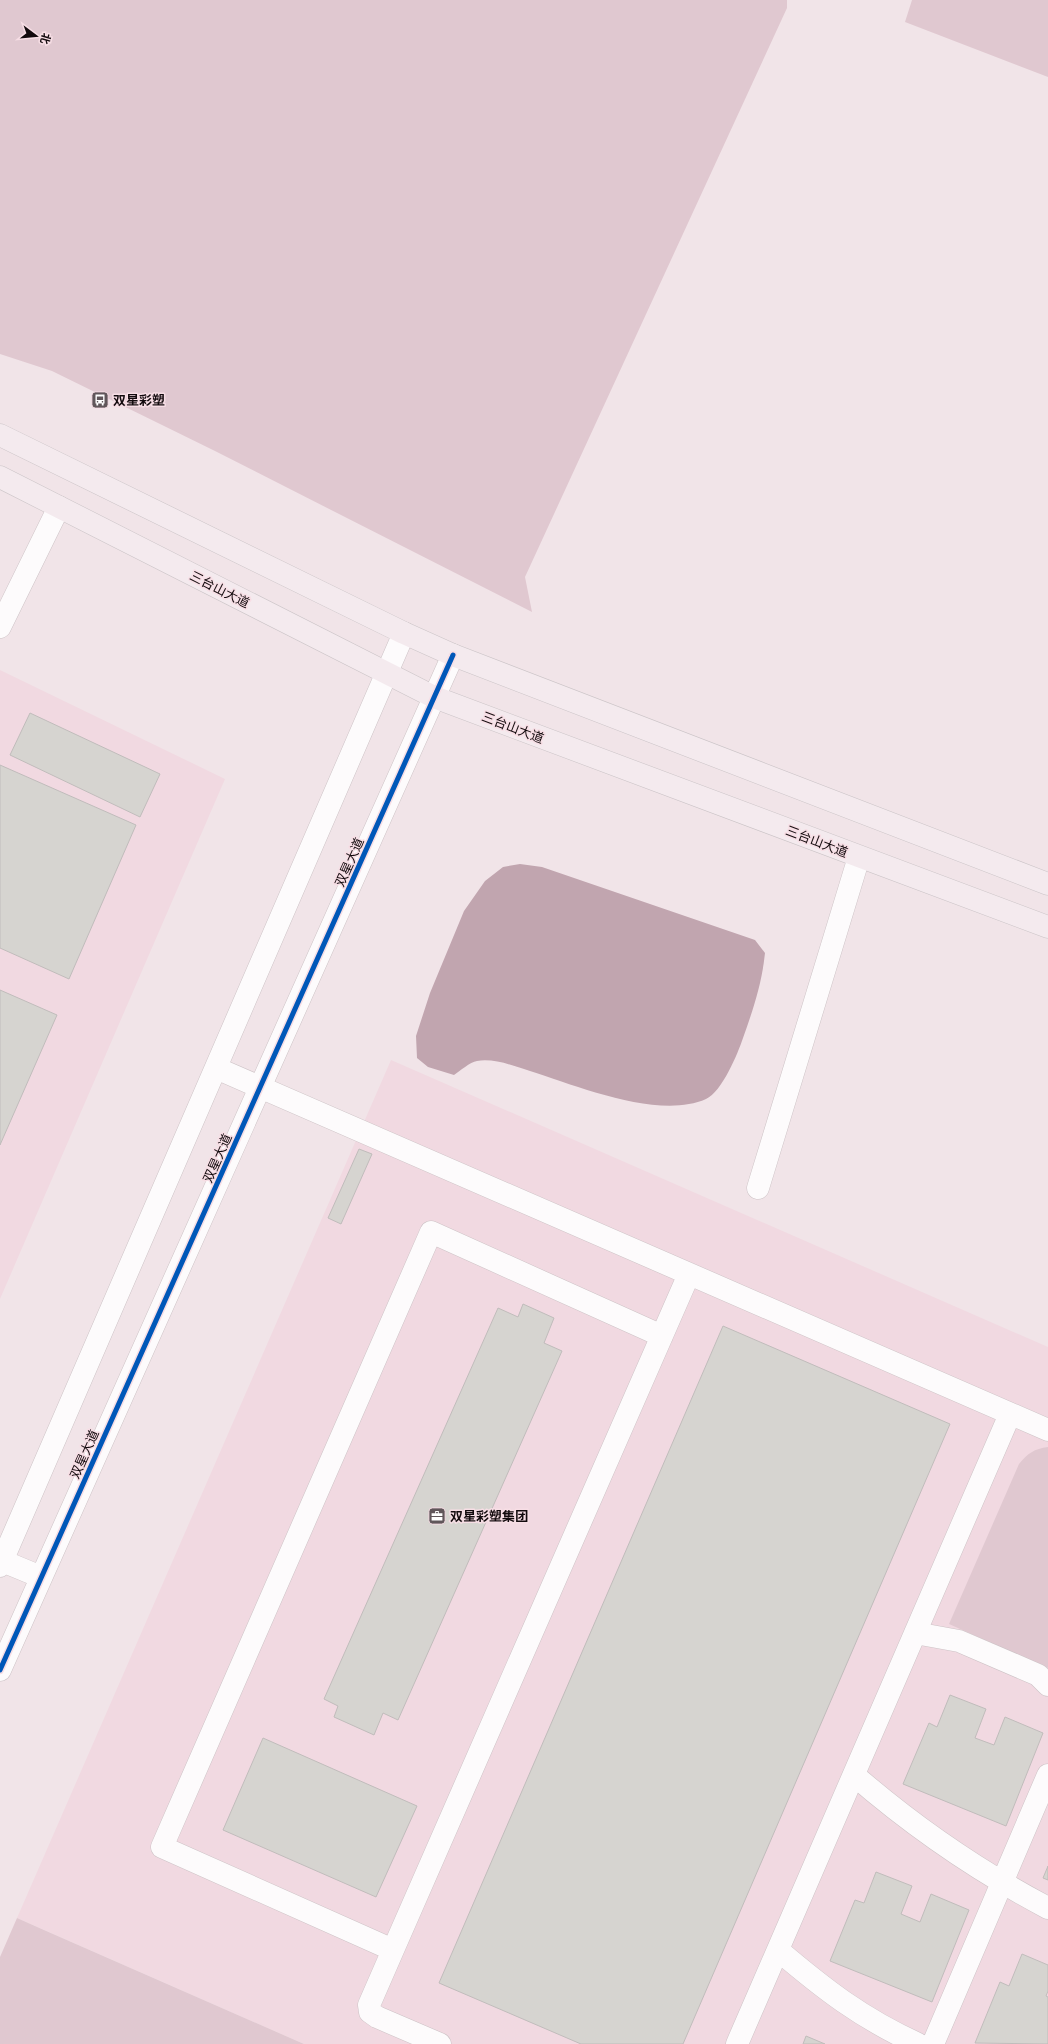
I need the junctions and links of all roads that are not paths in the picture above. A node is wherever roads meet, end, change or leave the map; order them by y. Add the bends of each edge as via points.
1 (0, 435) edge
2 (0, 477) edge
3 (59, 507) junction
4 (0, 627) edge
5 (404, 633) junction
6 (453, 655) junction
7 (387, 674) junction
8 (434, 698) junction
9 (859, 857) junction
10 (1048, 884) edge
11 (1048, 928) edge
12 (216, 1068) junction
13 (261, 1087) junction
14 (758, 1188) dead end
15 (689, 1274) junction
16 (662, 1336) junction
17 (1010, 1414) junction
18 (1048, 1430) edge
19 (1, 1562) edge
20 (41, 1577) junction
21 (915, 1633) junction
22 (0, 1670) edge
23 (1048, 1685) edge
24 (854, 1775) junction
25 (1048, 1775) edge
26 (1001, 1884) junction
27 (1048, 1908) edge
28 (393, 1950) junction
29 (778, 1950) junction
30 (440, 2044) edge
31 (737, 2044) edge
32 (918, 2044) edge
33 (933, 2044) edge

1 - 5 main road
2 - 3 main road, 三台山大道
3 - 4 street
3 - 7 main road, 三台山大道
5 - 6 main road
5 - 7 street
6 - 8 street, 双星大道
6 - 10 main road
7 - 8 main road, 三台山大道
7 - 12 street
8 - 9 main road, 三台山大道
8 - 13 street, 双星大道
9 - 11 main road, 三台山大道
9 - 14 street
12 - 13 street
12 - 19 street
13 - 15 street
13 - 20 street, 双星大道
15 - 16 street
15 - 17 street
16 - 28 street
16 - 28 street via 431,1232 162,1847
17 - 18 street
17 - 21 street
19 - 20 street
20 - 22 street, 双星大道
21 - 23 street via 959,1641 1038,1675
21 - 24 street
24 - 26 street via 928,1835
24 - 29 street
25 - 26 street
26 - 27 street
26 - 33 street
28 - 30 street via 369,2005 370,2012
29 - 31 street
29 - 32 street via 850,2007 884,2029

